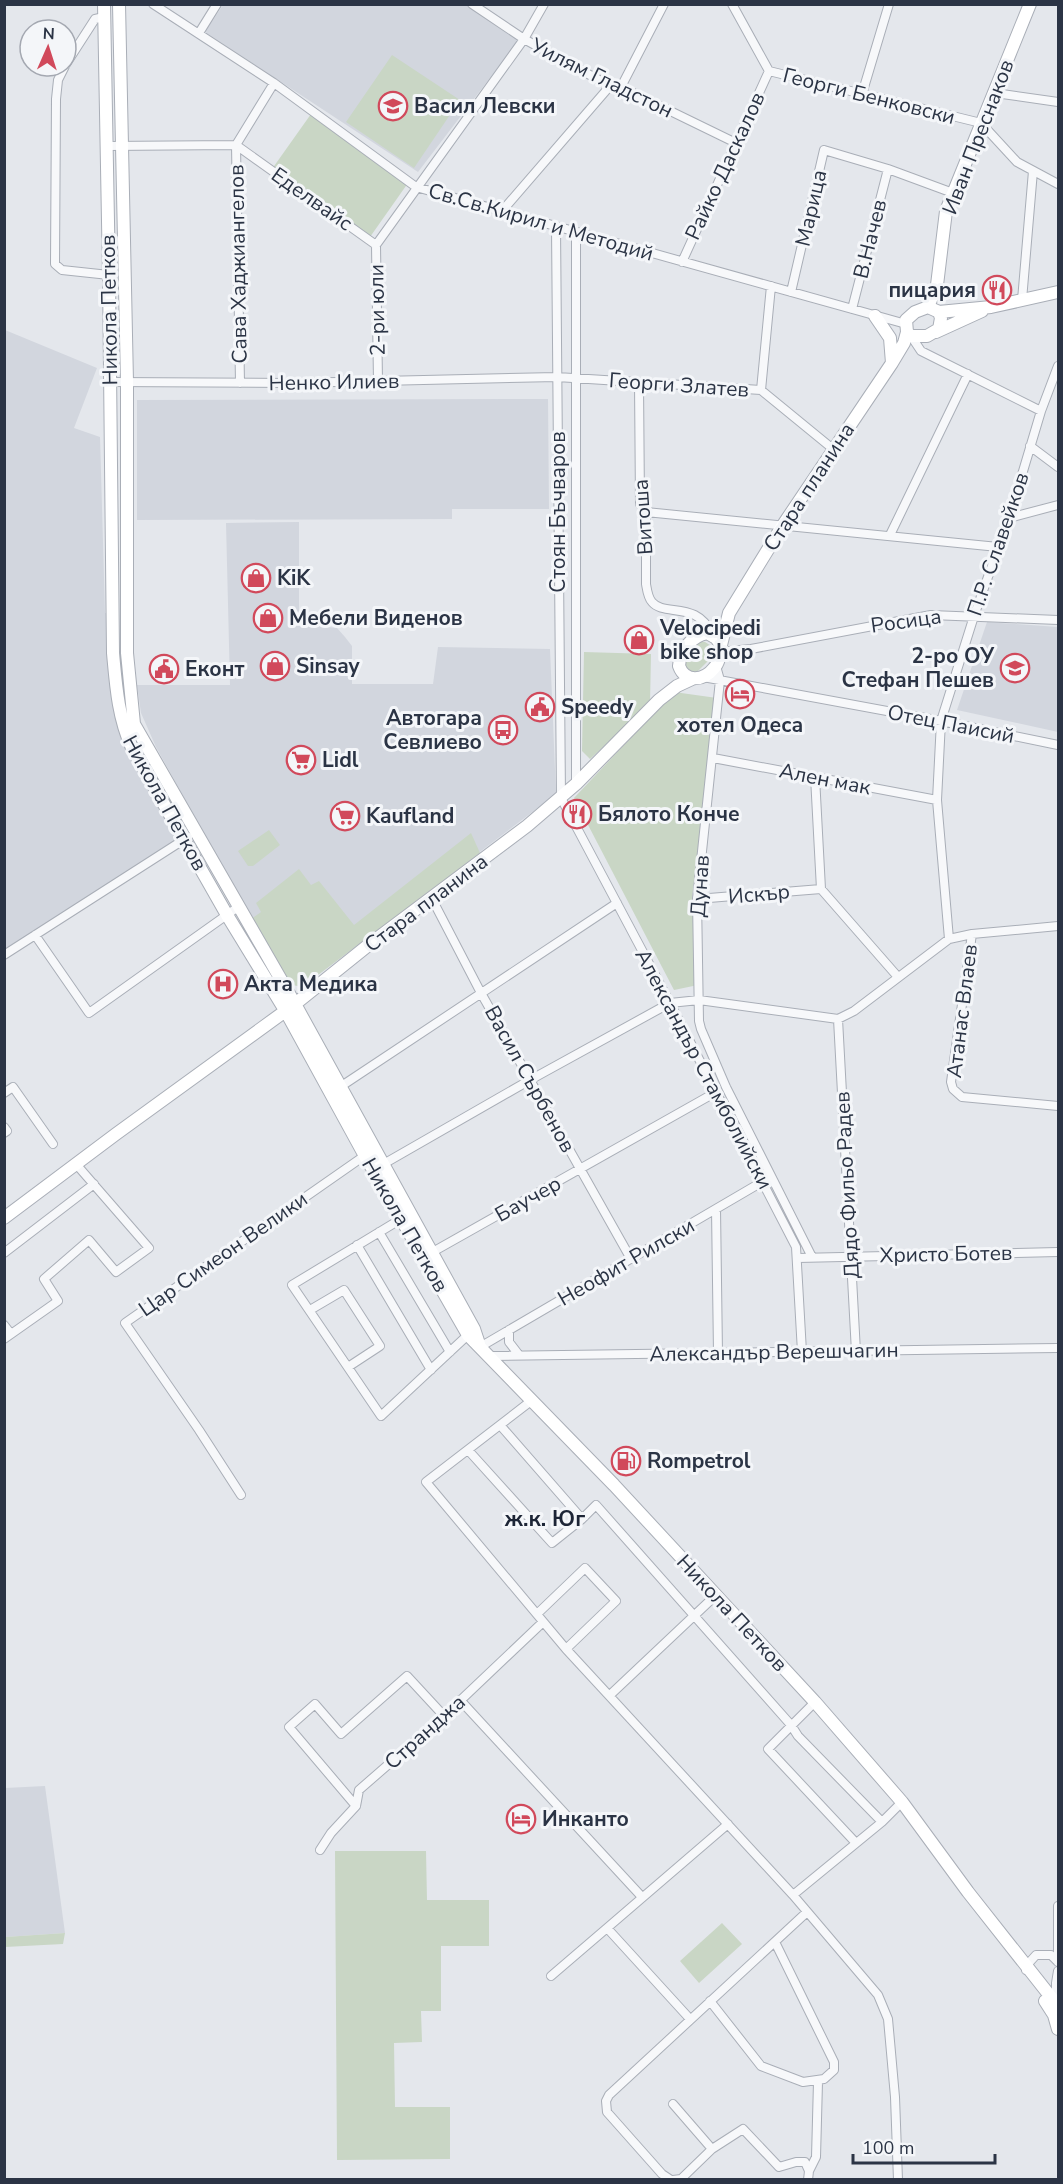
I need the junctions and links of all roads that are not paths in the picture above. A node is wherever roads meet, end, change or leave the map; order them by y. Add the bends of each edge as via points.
1 (119, 4) edge
2 (153, 4) edge
3 (218, 4) edge
4 (472, 4) edge
5 (544, 4) edge
6 (664, 4) edge
7 (732, 4) edge
8 (889, 4) edge
9 (1030, 4) edge
10 (104, 11) edge
11 (199, 33) junction
12 (524, 39) junction
13 (78, 46) edge
14 (769, 71) junction
15 (59, 78) edge
16 (274, 83) junction
17 (610, 86) junction
18 (621, 87) junction
19 (995, 93) junction
20 (862, 94) junction
21 (1059, 102) edge
22 (981, 123) junction
23 (736, 143) junction
24 (236, 145) junction
25 (107, 146) junction
26 (122, 147) junction
27 (888, 169) junction
28 (1033, 171) junction
29 (1059, 184) edge
30 (416, 187) junction
31 (953, 193) junction
32 (502, 211) junction
33 (556, 227) junction
34 (576, 232) junction
35 (376, 245) junction
36 (682, 262) junction
37 (109, 275) junction
38 (771, 286) junction
39 (791, 292) junction
40 (1059, 292) edge
41 (1022, 300) junction
42 (991, 307) junction
43 (852, 309) junction
44 (933, 309) junction
45 (875, 316) junction
46 (917, 334) junction
47 (892, 363) junction
48 (1059, 366) edge
49 (968, 374) junction
50 (557, 377) junction
51 (576, 378) junction
52 (378, 381) junction
53 (110, 382) junction
54 (127, 382) junction
55 (639, 382) junction
56 (240, 383) junction
57 (761, 390) junction
58 (1041, 411) junction
59 (1030, 446) junction
60 (833, 449) junction
61 (1059, 467) edge
62 (1059, 505) edge
63 (646, 512) junction
64 (1009, 518) junction
65 (783, 525) junction
66 (890, 535) junction
67 (998, 547) junction
68 (974, 616) junction
69 (698, 617) junction
70 (1059, 620) edge
71 (692, 639) junction
72 (714, 639) junction
73 (679, 666) junction
74 (716, 666) junction
75 (697, 678) junction
76 (720, 680) junction
77 (659, 700) junction
78 (942, 721) junction
79 (1059, 745) edge
80 (713, 758) junction
81 (815, 777) junction
82 (576, 784) junction
83 (561, 798) junction
84 (937, 800) junction
85 (196, 833) junction
86 (184, 839) junction
87 (821, 889) junction
88 (431, 897) junction
89 (697, 899) junction
90 (617, 903) junction
91 (238, 907) junction
92 (228, 915) junction
93 (1059, 926) edge
94 (972, 934) junction
95 (35, 935) junction
96 (949, 939) junction
97 (4, 955) edge
98 (898, 976) junction
99 (481, 993) junction
100 (699, 1000) junction
101 (666, 1005) junction
102 (290, 1007) junction
103 (838, 1019) junction
104 (530, 1080) junction
105 (726, 1086) junction
106 (335, 1090) junction
107 (716, 1092) junction
108 (4, 1093) edge
109 (1059, 1106) edge
110 (4, 1127) edge
111 (4, 1133) edge
112 (53, 1144) dead end
113 (370, 1152) junction
114 (76, 1164) junction
115 (378, 1167) junction
116 (580, 1169) junction
117 (771, 1177) junction
118 (763, 1182) junction
119 (94, 1184) junction
120 (716, 1209) junction
121 (4, 1218) edge
122 (401, 1219) junction
123 (379, 1232) junction
124 (357, 1245) junction
125 (1059, 1252) edge
126 (4, 1253) edge
127 (428, 1255) junction
128 (812, 1257) junction
129 (851, 1257) junction
130 (798, 1258) junction
131 (631, 1259) junction
132 (310, 1310) junction
133 (4, 1325) edge
134 (509, 1330) junction
135 (471, 1332) junction
136 (8, 1336) edge
137 (1059, 1348) edge
138 (485, 1351) junction
139 (450, 1352) junction
140 (802, 1352) junction
141 (856, 1352) junction
142 (718, 1353) junction
143 (519, 1355) junction
144 (348, 1367) junction
145 (431, 1370) junction
146 (531, 1401) junction
147 (500, 1425) junction
148 (468, 1450) junction
149 (241, 1495) dead end
150 (582, 1519) junction
151 (716, 1595) junction
152 (537, 1614) junction
153 (695, 1614) junction
154 (543, 1622) junction
155 (566, 1649) junction
156 (610, 1695) junction
157 (460, 1700) junction
158 (815, 1702) junction
159 (444, 1716) junction
160 (791, 1725) junction
161 (902, 1802) junction
162 (356, 1806) junction
163 (882, 1822) junction
164 (728, 1824) junction
165 (856, 1843) junction
166 (320, 1850) dead end
167 (793, 1894) junction
168 (642, 1897) junction
169 (1059, 1906) edge
170 (807, 1912) junction
171 (607, 1928) junction
172 (1058, 1935) edge
173 (775, 1942) junction
174 (1041, 1954) junction
175 (1059, 1962) edge
176 (1026, 1969) junction
177 (1058, 1975) edge
178 (551, 1976) dead end
179 (1038, 1985) junction
180 (710, 2001) junction
181 (1058, 2005) edge
182 (690, 2019) junction
183 (1059, 2030) edge
184 (818, 2082) junction
185 (673, 2104) dead end
186 (712, 2149) junction
187 (808, 2175) edge
188 (672, 2180) edge
189 (898, 2180) edge

1 - 26 main road, Никола Петков
2 - 11 street, Св.Св.Кирил и Методий
3 - 11 street
4 - 12 street, Уилям Гладстон
5 - 12 street, 2-ри юли
6 - 18 street
7 - 14 street, Георги Бенковски
8 - 20 street
9 - 19 main road, Иван Преснаков
10 - 13 street
10 - 25 main road, Никола Петков
11 - 16 street, Св.Св.Кирил и Методий
12 - 17 street, Уилям Гладстон
12 - 30 street, 2-ри юли
14 - 20 street, Георги Бенковски
14 - 23 street, Райко Даскалов
15 - 37 street via 55,264 62,270
16 - 24 street, Сава Хаджиангелов
16 - 30 street, Св.Св.Кирил и Методий
17 - 18 street, Уилям Гладстон
17 - 32 street
18 - 23 street, Уилям Гладстон
19 - 21 street
19 - 22 main road, Иван Преснаков
20 - 22 street, Георги Бенковски
22 - 28 street, Георги Бенковски via 1017,162
22 - 31 main road, Иван Преснаков
23 - 36 street, Райко Даскалов
24 - 26 street
24 - 35 street, Еделвайс
24 - 56 street, Сава Хаджиангелов
25 - 26 street
25 - 37 main road, Никола Петков
26 - 54 main road, Никола Петков
27 - 31 street, Марица
27 - 39 street, Марица via 824,150
27 - 43 street, В.Начев
28 - 29 street, Георги Бенковски
28 - 41 street
30 - 32 street, Св.Св.Кирил и Методий
30 - 35 street, 2-ри юли
31 - 44 main road, Иван Преснаков via 946,211
32 - 33 street, Св.Св.Кирил и Методий
33 - 34 street, Св.Св.Кирил и Методий
33 - 50 street, Стоян Бъчваров
34 - 36 street, Св.Св.Кирил и Методий
34 - 51 street, Стоян Бъчваров
35 - 52 street, 2-ри юли
36 - 38 street, Св.Св.Кирил и Методий
37 - 53 main road, Никола Петков
38 - 39 street, Св.Св.Кирил и Методий
38 - 57 street
39 - 43 street, Св.Св.Кирил и Методий
40 - 41 main road, Стара планина
41 - 42 main road, Стара планина
42 - 44 main road, Стара планина
42 - 46 main road, Стара планина
43 - 45 street, Св.Св.Кирил и Методий
44 - 46 main road, Иван Преснаков via 941,324
44 - 46 main road via 909,316
45 - 46 street, Св.Св.Кирил и Методий
45 - 47 main road via 890,338
46 - 47 main road, Стара планина
46 - 49 street, Св.Св.Кирил и Методий via 921,351
47 - 60 main road, Стара планина
48 - 58 street, П.Р. Славейков
49 - 58 street, Св.Св.Кирил и Методий
49 - 66 street
50 - 51 street, Ненко Илиев
50 - 52 street, Ненко Илиев
50 - 83 street, Стоян Бъчваров
51 - 55 street, Георги Златев
51 - 82 street, Стоян Бъчваров
52 - 56 street, Ненко Илиев
53 - 54 street, Ненко Илиев
53 - 86 main road, Никола Петков via 117,705 132,748
54 - 56 street, Ненко Илиев
54 - 85 main road, Никола Петков via 127,653 134,724
55 - 57 street, Георги Златев
55 - 63 street, Витоша via 640,504
57 - 60 street, Георги Златев
58 - 59 street, П.Р. Славейков
59 - 61 street
59 - 64 street, П.Р. Славейков
60 - 65 main road, Стара планина
62 - 64 street
63 - 65 street
63 - 69 street, Витоша via 646,584 651,602
64 - 67 street, П.Р. Славейков
65 - 66 street
65 - 72 main road, Стара планина
66 - 67 street
67 - 68 street, П.Р. Славейков
68 - 70 street, Росица
68 - 72 street, Росица via 917,616 751,649
68 - 78 street, П.Р. Славейков
69 - 71 street
69 - 72 street
71 - 72 main road
71 - 73 main road via 681,654
72 - 74 main road
73 - 75 main road via 686,677
73 - 77 main road, Стара планина
74 - 75 main road
74 - 76 street, Дунав
75 - 76 street, Отец Паисий
75 - 77 main road, Стара планина via 677,686
76 - 78 street, Отец Паисий
76 - 80 street, Дунав
77 - 82 main road, Стара планина
78 - 79 street, Отец Паисий
78 - 84 street, П.Р. Славейков
80 - 81 street, Ален мак
80 - 89 street, Дунав
81 - 84 street, Ален мак
81 - 87 street
82 - 83 main road, Стара планина
83 - 88 main road, Стара планина
83 - 90 street, Александър Стамболийски
84 - 96 street, П.Р. Славейков
85 - 86 street
85 - 91 main road, Никола Петков
86 - 92 main road, Никола Петков
86 - 95 street
87 - 89 street, Искър
87 - 98 street
88 - 99 street, Васил Сърбенов
88 - 102 main road, Стара планина
89 - 100 street, Дунав
90 - 99 street
90 - 101 street, Александър Стамболийски
91 - 92 street
91 - 102 main road, Никола Петков
92 - 95 street via 89,1012
92 - 102 main road, Никола Петков
93 - 94 street
94 - 96 street
94 - 109 street, Атанас Влаев via 953,1089 962,1097
95 - 97 street
96 - 98 street
98 - 103 street
99 - 104 street, Васил Сърбенов
99 - 106 street
100 - 101 street
100 - 103 street
100 - 105 street, Александър Стамболийски via 701,1029
101 - 104 street
101 - 107 street, Александър Стамболийски
102 - 106 main road, Никола Петков
102 - 114 main road, Стара планина
103 - 129 street, Дядо Фильо Радев
104 - 115 street
104 - 116 street, Васил Сърбенов
105 - 107 street, Баучер
105 - 117 street, Александър Стамболийски
106 - 113 main road, Никола Петков
107 - 116 street, Баучер
107 - 118 street, Александър Стамболийски
108 - 112 street via 13,1087
110 - 111 street
113 - 115 main road, Никола Петков
113 - 149 street, Цар Симеон Велики via 125,1323
114 - 119 street
114 - 121 main road, Стара планина
115 - 122 main road, Никола Петков
115 - 127 main road, Никола Петков
116 - 127 street, Баучер
116 - 131 street, Васил Сърбенов
117 - 118 street, Неофит Рилски
117 - 128 street, Александър Стамболийски
118 - 120 street, Неофит Рилски
118 - 130 street, Александър Стамболийски
119 - 126 street
119 - 136 street via 149,1248 116,1272 89,1240 44,1279 58,1300
120 - 131 street, Неофит Рилски
120 - 142 street
122 - 123 street
122 - 127 main road, Никола Петков
123 - 124 street
123 - 139 street
124 - 132 street via 292,1285
124 - 145 street
125 - 129 street, Христо Ботев
127 - 135 main road, Никола Петков
128 - 129 street, Христо Ботев
128 - 130 street, Христо Ботев
129 - 141 street, Дядо Фильо Радев
130 - 140 street, Александър Стамболийски
131 - 134 street, Неофит Рилски
132 - 144 street
132 - 144 street via 344,1290 380,1346
133 - 136 street
134 - 138 street, Неофит Рилски
134 - 143 street via 509,1342
135 - 138 main road, Никола Петков
135 - 139 street
137 - 141 street, Александър Верешчагин
138 - 143 street, Александър Верешчагин
138 - 146 main road, Никола Петков
139 - 145 street
140 - 141 street, Александър Верешчагин
140 - 142 street, Александър Верешчагин
142 - 143 street, Александър Верешчагин
144 - 145 street via 381,1416
146 - 147 street
146 - 151 main road, Никола Петков
147 - 148 street
147 - 150 street
148 - 150 street via 552,1543
148 - 152 street via 426,1482
150 - 153 street via 596,1505
151 - 153 street
151 - 158 main road, Никола Петков
152 - 154 street
152 - 155 street via 585,1568 616,1601
153 - 156 street
153 - 160 street
154 - 155 street
154 - 157 street, Странджа
155 - 156 street
156 - 164 street
157 - 159 street, Странджа
157 - 168 street
158 - 160 street
158 - 161 main road, Никола Петков
159 - 162 street, Странджа via 359,1790
159 - 162 street via 407,1676 341,1734 315,1704 289,1727
160 - 163 street
160 - 165 street via 768,1749
161 - 163 street
161 - 176 main road, Никола Петков via 968,1892 995,1937
162 - 166 street, Странджа
163 - 165 street
164 - 167 street
164 - 168 street
165 - 167 street
167 - 170 street
168 - 171 street
169 - 172 street
170 - 173 street
170 - 189 street via 878,1995 888,2019
171 - 178 street
171 - 182 street
172 - 174 street
172 - 175 street
173 - 180 street
173 - 184 street via 834,2062 834,2070
174 - 175 street via 1051,1955
174 - 176 street via 1035,1955
176 - 179 main road, Никола Петков
177 - 179 street
177 - 181 street
179 - 181 main road, Никола Петков
179 - 183 main road, Никола Петков
180 - 182 street
180 - 184 street via 761,2066 802,2082
182 - 188 street via 606,2101 606,2112
184 - 187 street via 816,2157
185 - 186 street
186 - 187 street via 743,2129 779,2167 805,2162
186 - 188 street via 681,2179

